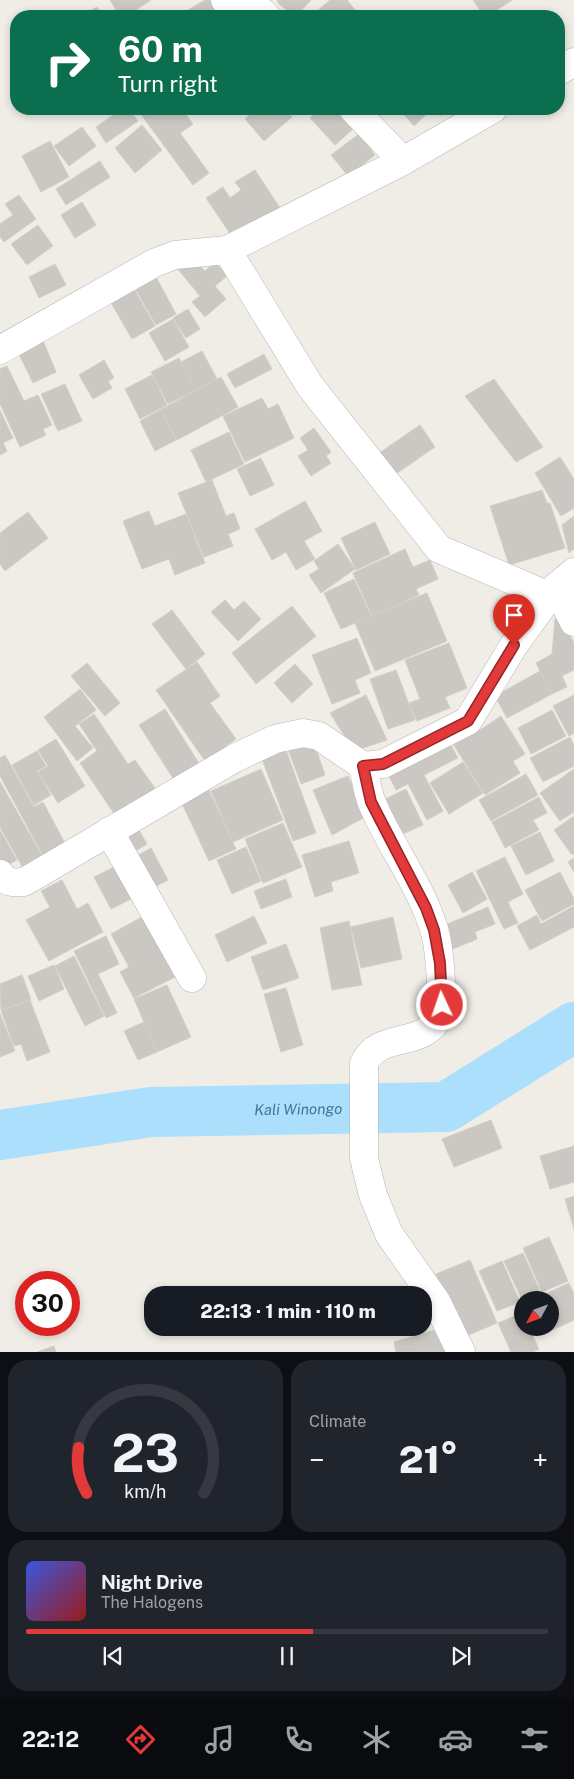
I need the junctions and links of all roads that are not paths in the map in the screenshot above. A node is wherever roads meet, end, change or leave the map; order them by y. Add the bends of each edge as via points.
1 (359, 115) edge
2 (484, 115) edge
3 (403, 161) junction
4 (227, 250) junction
5 (0, 350) edge
6 (560, 585) edge
7 (574, 622) edge
8 (363, 766) junction
9 (109, 831) junction
10 (0, 874) edge
11 (192, 978) dead end
12 (461, 1352) edge

1 - 3 street
2 - 3 street
3 - 4 street
4 - 5 street via 175,255 154,263
4 - 6 street via 310,386 439,549
6 - 7 street
6 - 8 street via 514,645 468,721 383,764
8 - 9 street via 319,736 303,733 275,739 235,758
8 - 12 street via 371,802 426,908 434,930 442,1005 433,1026 421,1035 378,1046 364,1063 364,1158 373,1195 389,1234 436,1301
9 - 10 street via 24,882 13,884
9 - 11 street

